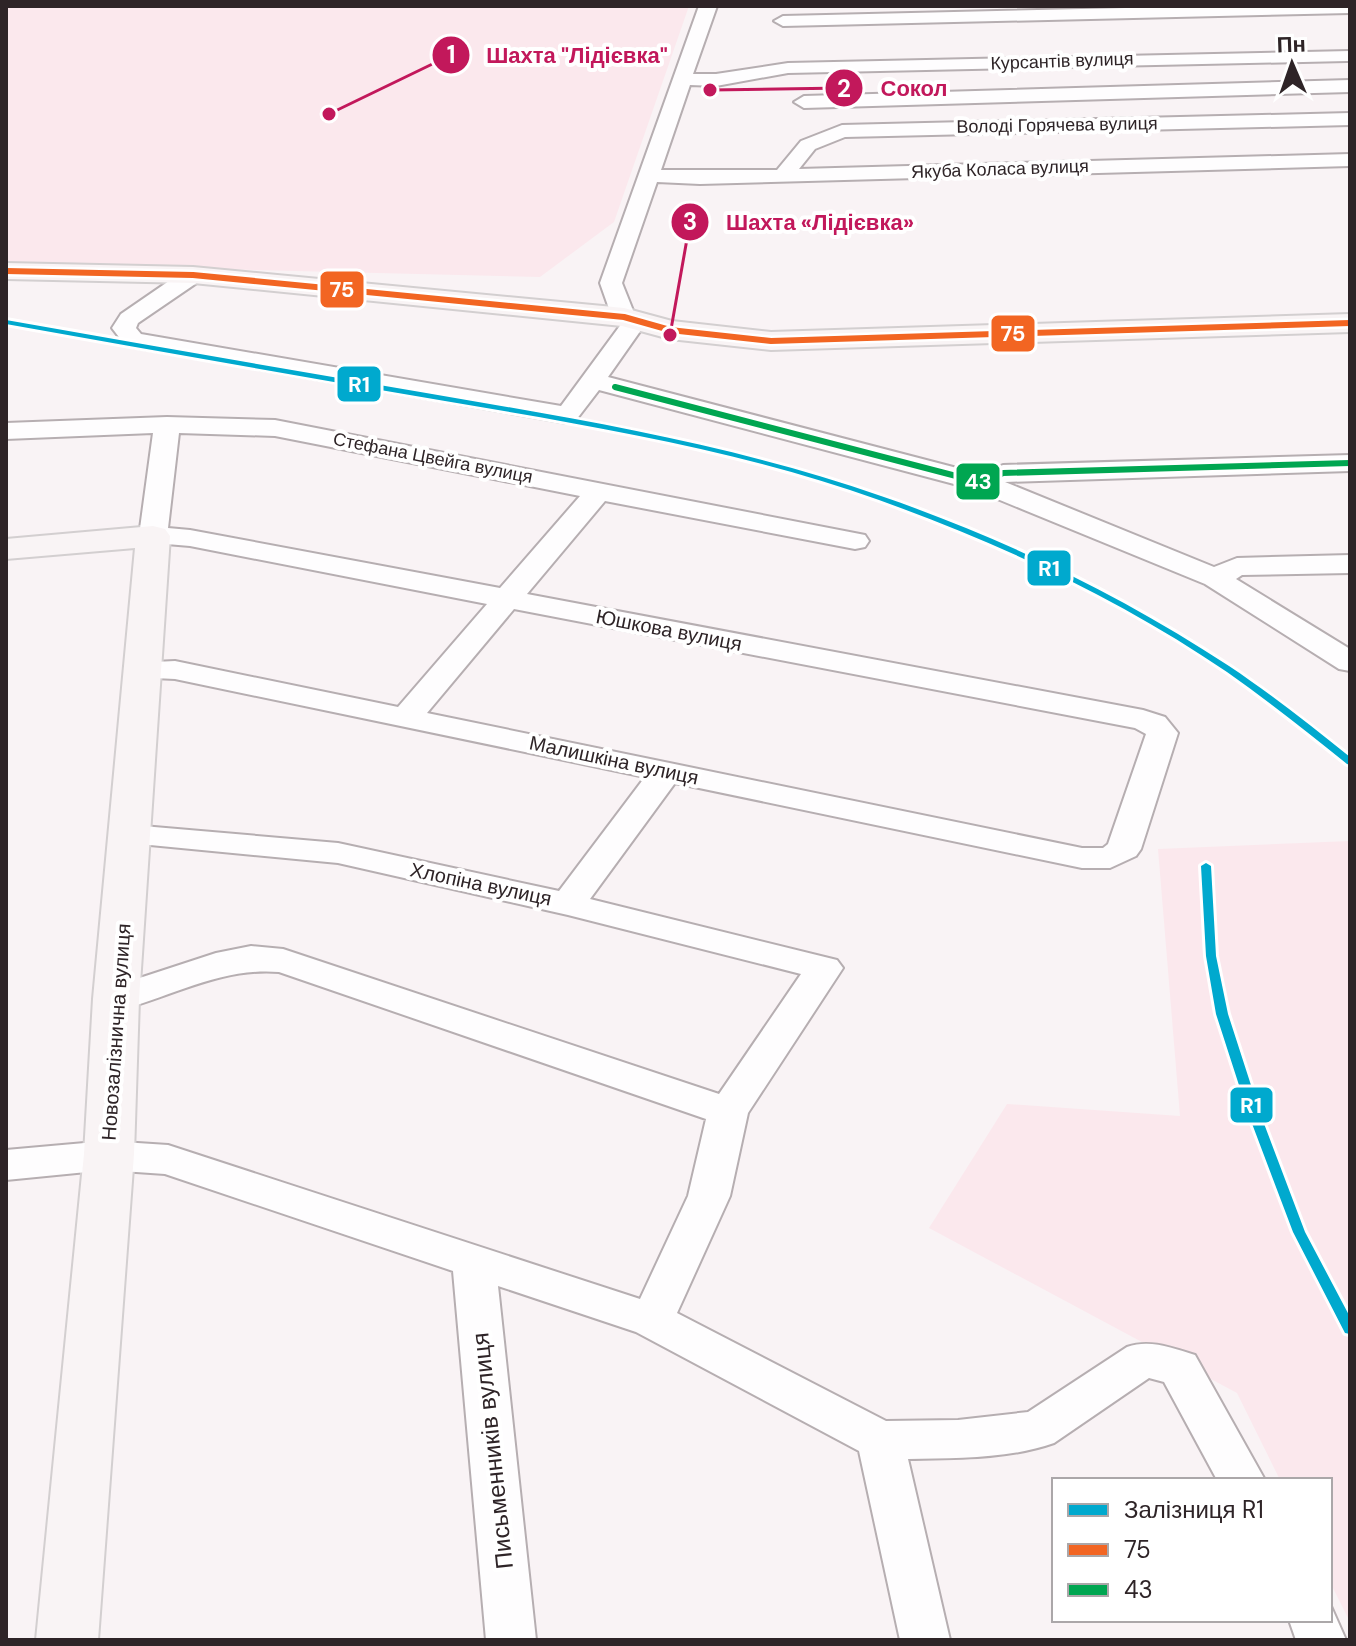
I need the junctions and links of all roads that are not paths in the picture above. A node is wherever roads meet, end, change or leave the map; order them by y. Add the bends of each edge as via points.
1 (708, 6) edge
2 (1298, 8) edge
3 (1350, 8) edge
4 (783, 21) dead end
5 (1348, 58) edge
6 (683, 79) junction
7 (1350, 86) edge
8 (804, 102) dead end
9 (1350, 119) edge
10 (1350, 160) edge
11 (649, 175) junction
12 (783, 176) junction
13 (6, 271) edge
14 (193, 275) junction
15 (630, 318) junction
16 (1350, 323) edge
17 (593, 381) junction
18 (167, 425) junction
19 (6, 431) edge
20 (1350, 463) edge
21 (983, 483) junction
22 (599, 491) junction
23 (153, 536) junction
24 (855, 541) dead end
25 (6, 549) edge
26 (1350, 564) edge
27 (1215, 578) junction
28 (507, 599) junction
29 (1350, 662) edge
30 (144, 670) junction
31 (407, 716) junction
32 (667, 771) junction
33 (131, 835) junction
34 (1082, 858) joint
35 (568, 904) junction
36 (116, 999) junction
37 (728, 1112) junction
38 (109, 1154) junction
39 (6, 1165) edge
40 (474, 1261) junction
41 (652, 1320) junction
42 (880, 1440) junction
43 (1240, 1478) edge
44 (67, 1640) edge
45 (511, 1640) edge
46 (925, 1640) edge

1 - 6 street
2 - 3 street
2 - 4 street
2 - 5 street
5 - 6 street, Курсантів вулиця via 788,68 716,80
6 - 11 street
7 - 8 street
9 - 12 street, Володі Горячева вулиця via 842,131 808,145
10 - 12 street, Якуба Коласа вулиця
11 - 12 street, Якуба Коласа вулиця
11 - 15 street via 611,283
13 - 14 main road
14 - 15 main road
14 - 17 street via 129,319 124,328 133,340 567,415
15 - 16 main road via 670,330 771,341
15 - 17 street
17 - 21 street
18 - 19 street, Стефана Цвейга вулиця
18 - 22 street, Стефана Цвейга вулиця via 275,428
18 - 23 street, Новозалізнична вулиця
20 - 21 street via 1003,473
21 - 27 street
22 - 24 street, Стефана Цвейга вулиця
22 - 28 street
23 - 25 main road, Юшкова вулиця
23 - 28 street, Юшкова вулиця via 190,538
23 - 30 main road, Новозалізнична вулиця
26 - 27 street via 1237,567
27 - 29 street
28 - 31 street
28 - 34 street, Юшкова вулиця via 1154,724 1161,739 1124,849 1110,858
30 - 31 street, Малишкіна вулиця via 175,670
30 - 33 main road, Новозалізнична вулиця
31 - 32 street, Малишкіна вулиця
32 - 34 street, Малишкіна вулиця
32 - 35 street
33 - 35 street, Хлопіна вулиця via 338,853
33 - 36 main road, Новозалізнична вулиця
35 - 37 street, Хлопіна вулиця via 824,968
36 - 37 street via 216,965 251,958 283,961
36 - 38 main road, Новозалізнична вулиця
37 - 41 street via 709,1196
38 - 39 street
38 - 40 street via 168,1160
38 - 44 main road, Новозалізнична вулиця
40 - 41 street
40 - 45 street, Письменників вулиця
41 - 42 street
42 - 43 street via 1038,1430 1143,1359 1179,1368
42 - 46 street

